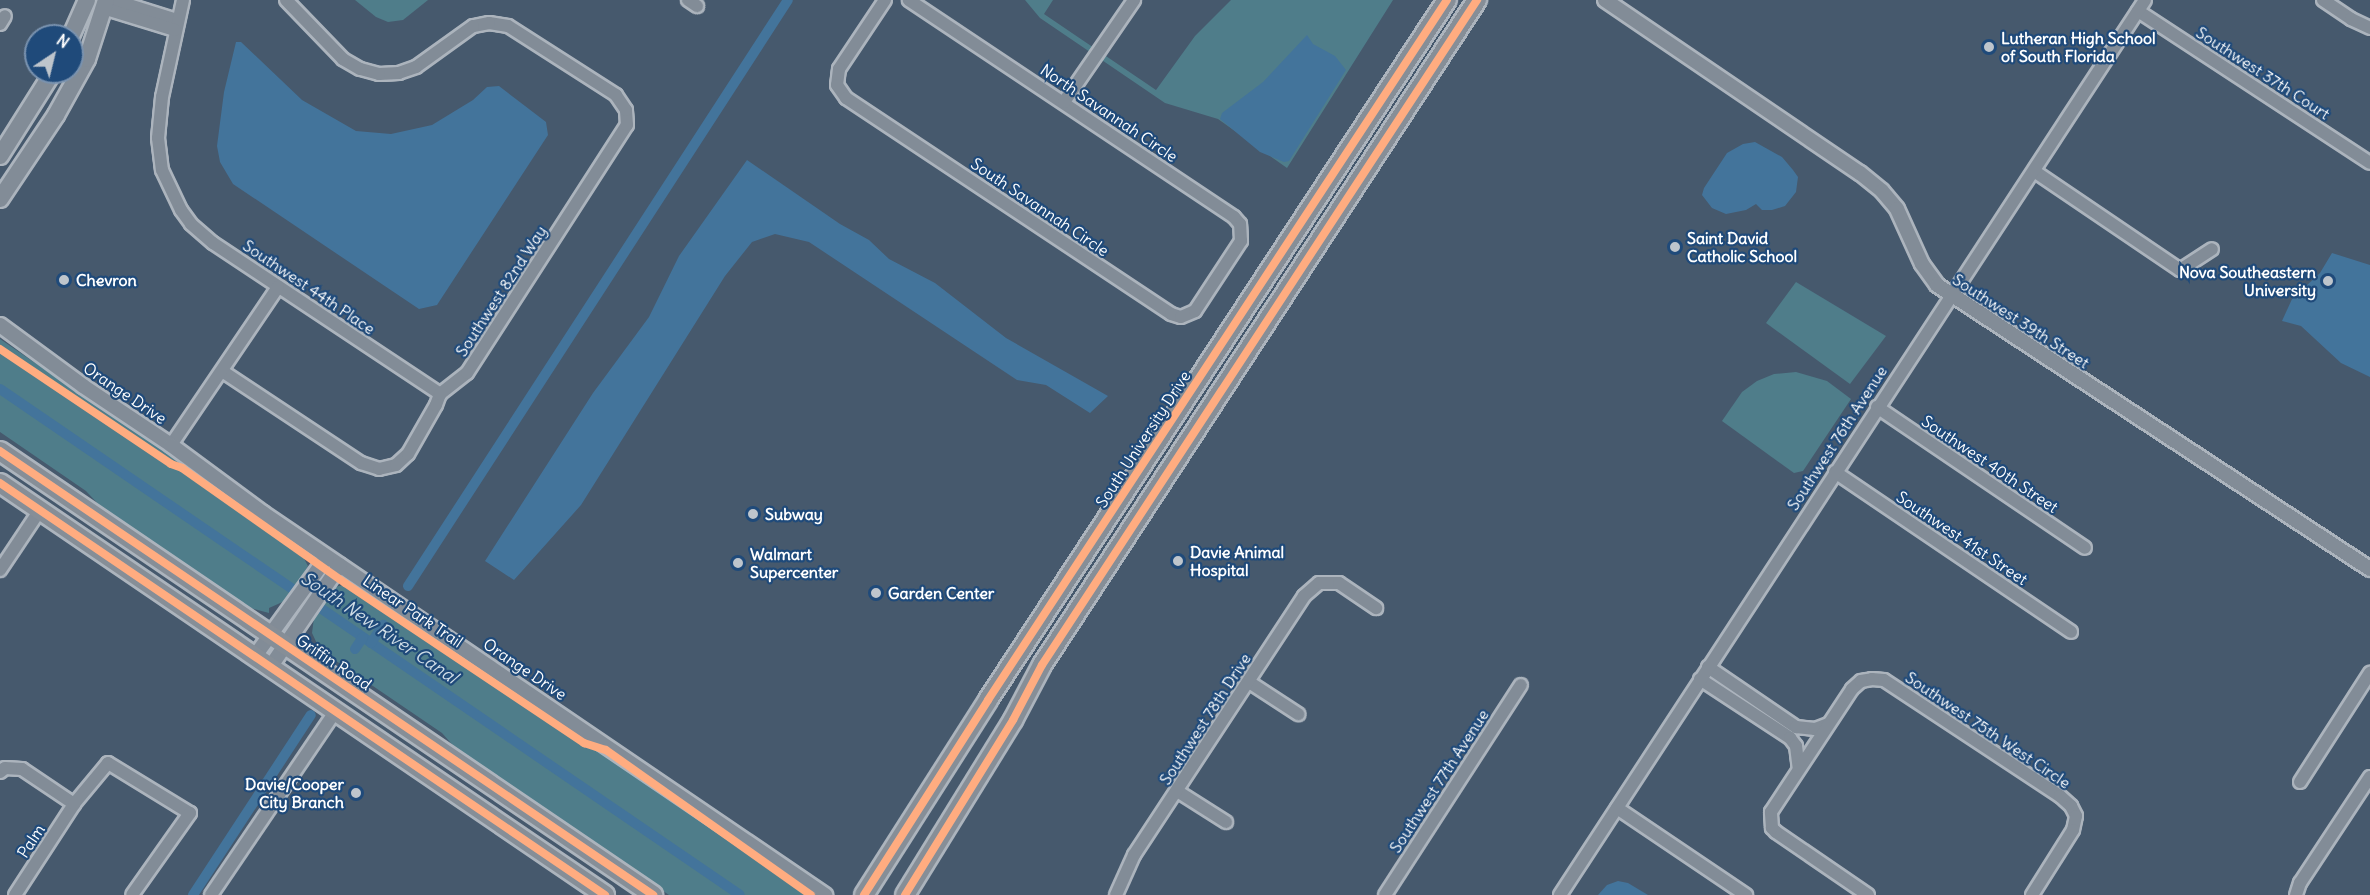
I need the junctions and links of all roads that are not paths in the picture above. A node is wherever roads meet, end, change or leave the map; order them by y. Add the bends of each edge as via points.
1 (87, 0) edge
2 (183, 0) edge
3 (285, 0) edge
4 (885, 0) edge
5 (909, 0) edge
6 (1134, 0) edge
7 (1447, 0) edge
8 (1477, 0) edge
9 (1605, 0) edge
10 (2323, 0) edge
11 (107, 3) edge
12 (2142, 5) edge
13 (76, 24) edge
14 (176, 25) junction
15 (2370, 28) edge
16 (84, 51) edge
17 (45, 84) edge
18 (69, 84) edge
19 (1064, 102) junction
20 (0, 156) edge
21 (2370, 163) edge
22 (2034, 171) junction
23 (0, 199) edge
24 (1314, 202) junction
25 (1336, 216) junction
26 (2212, 249) dead end
27 (1219, 275) joint
28 (278, 287) junction
29 (1950, 294) junction
30 (0, 325) edge
31 (222, 371) junction
32 (1194, 386) junction
33 (440, 394) junction
34 (1215, 400) junction
35 (1877, 407) junction
36 (171, 445) junction
37 (0, 451) edge
38 (1835, 472) junction
39 (0, 483) edge
40 (40, 510) junction
41 (2085, 548) dead end
42 (327, 556) junction
43 (340, 565) junction
44 (2370, 569) edge
45 (0, 570) edge
46 (1376, 608) dead end
47 (2071, 632) dead end
48 (283, 634) junction
49 (255, 656) junction
50 (271, 666) junction
51 (1708, 667) junction
52 (2370, 673) edge
53 (1700, 679) junction
54 (1249, 682) junction
55 (1521, 685) dead end
56 (335, 712) junction
57 (1298, 714) dead end
58 (389, 715) junction
59 (1829, 723) junction
60 (1799, 769) junction
61 (0, 772) edge
62 (2370, 777) edge
63 (2300, 782) dead end
64 (1177, 791) junction
65 (74, 804) junction
66 (1617, 808) junction
67 (1226, 822) dead end
68 (15, 895) edge
69 (132, 895) edge
70 (211, 895) edge
71 (605, 895) edge
72 (652, 895) edge
73 (825, 895) edge
74 (864, 895) edge
75 (905, 895) edge
76 (1116, 895) edge
77 (1384, 895) edge
78 (1560, 895) edge
79 (1746, 895) edge
80 (1868, 895) edge
81 (2032, 895) edge
82 (2296, 895) edge

1 - 13 main road
2 - 14 street, Southwest 44th Place
3 - 33 street, Southwest 82nd Way via 343,59 360,69 379,74 416,67 473,26 489,23 508,26 607,88 622,103 627,117 620,139 467,373
4 - 27 street, South Savannah Circle via 839,69 837,85 846,98 1171,314 1180,316 1195,311
5 - 19 street, North Savannah Circle
6 - 19 street
7 - 24 main road, South University Drive
8 - 25 main road
9 - 29 street, Southwest 39th Street via 1882,191 1897,209 1922,264 1937,285
10 - 15 street
11 - 14 street
11 - 16 main road
12 - 21 street, Southwest 37th Court
12 - 22 street, Southwest 76th Avenue
14 - 28 street, Southwest 44th Place via 158,138 162,170 191,224
17 - 20 main road
18 - 23 main road via 56,115
19 - 27 street, North Savannah Circle via 1234,216 1240,224 1241,241
22 - 26 street via 2180,270
22 - 29 street, Southwest 76th Avenue
24 - 25 main road
24 - 32 main road, South University Drive
25 - 34 main road
28 - 31 street
28 - 33 street, Southwest 44th Place
29 - 35 street, Southwest 76th Avenue
29 - 44 street, Southwest 39th Street
30 - 36 street, Orange Drive
31 - 33 street, Southwest 82nd Way via 361,464 379,469 402,461 408,454
31 - 36 street
32 - 34 main road
32 - 74 main road, South University Drive
34 - 75 main road via 1042,665 1013,720
35 - 38 street, Southwest 76th Avenue
35 - 41 street, Southwest 40th Street
36 - 42 street, Orange Drive
37 - 48 main road, Griffin Road
38 - 47 street, Southwest 41st Street
38 - 51 street, Southwest 76th Avenue
39 - 40 main road
40 - 45 street
40 - 49 main road
42 - 43 street, Orange Drive
42 - 48 street
43 - 48 street
43 - 73 street, Orange Drive
46 - 54 street, Southwest 78th Drive via 1339,583 1319,583 1304,596
48 - 49 street
48 - 50 street
48 - 58 main road, Griffin Road
49 - 50 main road
50 - 56 main road
51 - 53 street, Southwest 76th Avenue
51 - 59 street via 1796,727 1815,729
52 - 63 street
53 - 60 street via 1790,738 1796,746
53 - 66 street, Southwest 76th Avenue
54 - 57 street
54 - 64 street, Southwest 78th Drive
55 - 77 street, Southwest 77th Avenue
56 - 58 main road via 349,706
56 - 70 street
56 - 71 main road
58 - 72 main road, Griffin Road
59 - 60 street, Southwest 75th West Circle
59 - 81 street, Southwest 75th West Circle via 1855,686 1867,679 1884,680 2064,799 2075,811 2074,828
60 - 80 street, Southwest 75th West Circle via 1771,812 1772,828
61 - 65 street via 5,768 22,769
62 - 82 street
64 - 67 street
64 - 76 street, Southwest 78th Drive via 1134,855
65 - 68 street, Palm
65 - 69 street, Palm via 108,763 190,813
66 - 78 street, Southwest 76th Avenue
66 - 79 street

